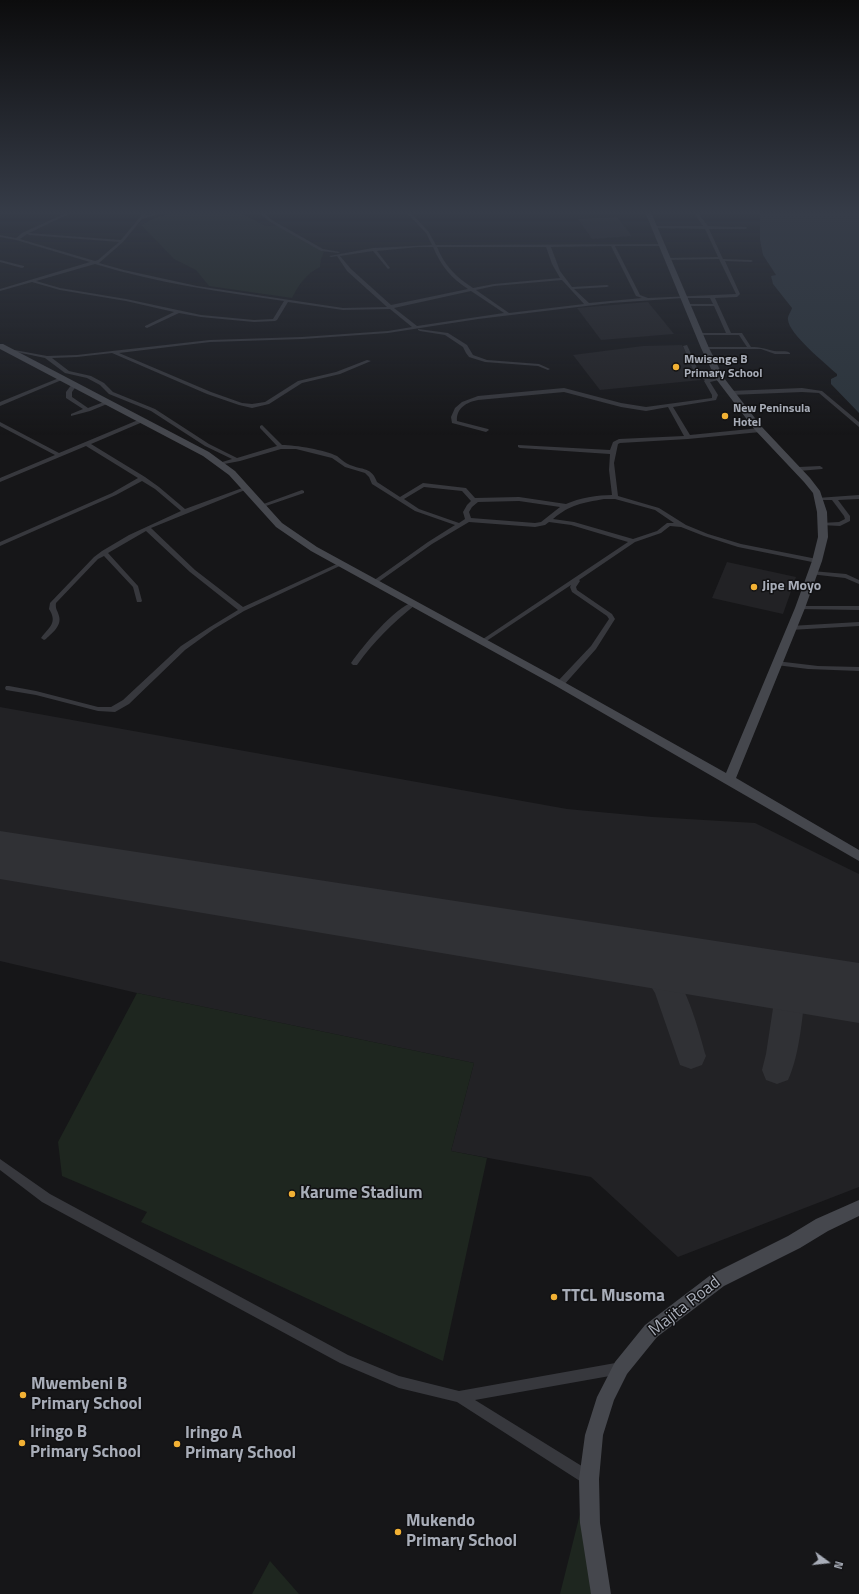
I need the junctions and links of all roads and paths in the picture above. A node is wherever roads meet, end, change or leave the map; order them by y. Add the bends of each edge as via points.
1 (13, 286) edge
2 (51, 286) edge
3 (194, 286) edge
4 (368, 286) edge
5 (469, 286) edge
6 (486, 286) edge
7 (600, 286) edge
8 (632, 286) edge
9 (679, 286) edge
10 (734, 286) edge
11 (571, 288) joint
12 (472, 289) junction
13 (0, 290) edge
14 (712, 297) junction
15 (650, 299) junction
16 (287, 300) junction
17 (685, 301) junction
18 (588, 305) junction
19 (716, 305) junction
20 (391, 307) junction
21 (178, 311) junction
22 (508, 314) junction
23 (415, 327) junction
24 (147, 328) dead end
25 (409, 328) junction
26 (699, 334) junction
27 (729, 334) junction
28 (685, 346) dead end
29 (4, 348) edge
30 (705, 348) junction
31 (750, 348) junction
32 (113, 352) junction
33 (788, 353) dead end
34 (47, 357) junction
35 (369, 361) dead end
36 (548, 369) dead end
37 (61, 379) junction
38 (720, 379) junction
39 (710, 380) junction
40 (74, 385) junction
41 (730, 392) junction
42 (110, 402) junction
43 (0, 404) edge
44 (669, 405) junction
45 (88, 410) junction
46 (73, 415) dead end
47 (143, 420) junction
48 (0, 424) edge
49 (859, 425) edge
50 (262, 427) dead end
51 (486, 430) dead end
52 (760, 430) junction
53 (688, 437) junction
54 (87, 444) junction
55 (520, 446) dead end
56 (281, 447) junction
57 (613, 452) junction
58 (59, 455) junction
59 (238, 460) junction
60 (221, 464) junction
61 (820, 468) dead end
62 (799, 469) junction
63 (143, 478) junction
64 (0, 480) edge
65 (247, 488) junction
66 (302, 492) dead end
67 (615, 497) junction
68 (859, 497) edge
69 (401, 499) junction
70 (834, 499) junction
71 (819, 500) junction
72 (475, 502) junction
73 (261, 506) junction
74 (566, 506) junction
75 (185, 512) junction
76 (468, 520) junction
77 (550, 520) junction
78 (823, 524) junction
79 (460, 525) junction
80 (684, 526) junction
81 (147, 528) junction
82 (633, 541) junction
83 (0, 544) edge
84 (104, 552) junction
85 (817, 561) junction
86 (340, 564) junction
87 (812, 573) junction
88 (578, 578) junction
89 (375, 582) junction
90 (859, 582) edge
91 (139, 601) dead end
92 (413, 604) junction
93 (800, 608) junction
94 (859, 608) edge
95 (242, 610) junction
96 (859, 624) edge
97 (790, 628) junction
98 (44, 638) dead end
99 (483, 641) junction
100 (355, 663) dead end
101 (778, 663) junction
102 (859, 669) edge
103 (560, 684) junction
104 (9, 688) dead end
105 (729, 780) junction
106 (859, 856) edge
107 (0, 1164) edge
108 (859, 1208) edge
109 (621, 1368) junction
110 (459, 1397) junction
111 (589, 1479) junction
112 (601, 1594) edge

1 - 13 street
2 - 21 street
3 - 16 street
4 - 20 street
5 - 12 street
6 - 12 street
7 - 11 street
8 - 15 street via 640,297
9 - 17 main road
10 - 14 street via 738,295
11 - 18 street
12 - 20 street
12 - 22 street
14 - 17 street
14 - 19 street
15 - 17 street
15 - 18 street
16 - 20 street via 343,309
16 - 21 street via 272,321 210,317
17 - 19 street
17 - 26 main road
18 - 22 street
19 - 27 street
20 - 23 street
21 - 24 street
22 - 23 street
23 - 25 street
25 - 32 street via 337,336 210,341
25 - 36 street via 443,332 464,346 472,356 487,361 539,365
26 - 27 street
26 - 30 main road
27 - 31 street via 742,335
28 - 39 street via 698,374
29 - 34 street
29 - 37 main road
30 - 31 street
30 - 38 main road
31 - 33 street
32 - 34 street
32 - 35 street via 209,393 252,406 267,403 300,382 338,373
34 - 59 street via 67,372 89,377 111,393 153,410 207,445
37 - 40 main road
37 - 43 street
38 - 39 street
38 - 41 main road
39 - 44 street via 707,382 715,398
40 - 42 main road
40 - 45 street via 69,392 69,398
41 - 49 street via 820,392
41 - 52 main road
42 - 45 street
42 - 47 main road
44 - 51 street via 638,408 570,391 556,390 478,398 462,403 454,416 454,422
44 - 53 street
45 - 46 street
47 - 54 street
47 - 60 main road
48 - 58 street
50 - 56 street
52 - 53 street
52 - 62 main road
53 - 57 street via 624,439 616,443
54 - 58 street
54 - 63 street
55 - 57 street
56 - 59 street
56 - 69 street via 296,447 334,457 347,466 371,474 374,483
57 - 67 street via 611,468
58 - 64 street
59 - 60 street
60 - 65 main road
61 - 62 street
62 - 71 main road via 814,488
63 - 75 street
63 - 83 street via 114,494
65 - 73 main road
65 - 75 street
66 - 73 street
67 - 74 street via 587,500
67 - 80 street via 657,509
68 - 70 street
69 - 72 street via 419,487 429,485 464,489
69 - 79 street via 417,510
70 - 71 street
70 - 78 street via 848,520 840,524
71 - 78 main road
72 - 74 street via 500,498
72 - 76 street via 466,512
73 - 86 main road via 279,525
74 - 77 street
75 - 81 street
76 - 77 street via 535,526
76 - 79 street
77 - 82 street via 572,523
78 - 85 main road via 823,537
79 - 89 street
80 - 82 street via 669,524 659,532
80 - 85 street via 740,546
81 - 84 street
81 - 95 street via 168,550
82 - 88 street
84 - 91 street via 136,587
84 - 98 street via 53,603 52,609 57,620
85 - 87 main road
86 - 89 main road
86 - 95 street
87 - 90 street via 846,576
87 - 93 main road
88 - 99 street
88 - 103 street via 573,590 610,615 612,619 594,647
89 - 92 main road
92 - 99 main road
92 - 100 street via 374,637
93 - 94 street
93 - 97 main road
95 - 104 street via 183,648 132,697 112,710
96 - 97 street
97 - 101 main road
99 - 103 main road
101 - 102 street via 815,668
101 - 105 main road
103 - 105 main road
105 - 106 main road
107 - 110 street via 46,1198 344,1359 399,1382
108 - 109 main road, Majita Road via 718,1280 651,1331
109 - 110 street
109 - 111 main road, Majita Road via 606,1397 594,1435
110 - 111 street
111 - 112 main road, Majita Road via 590,1523

